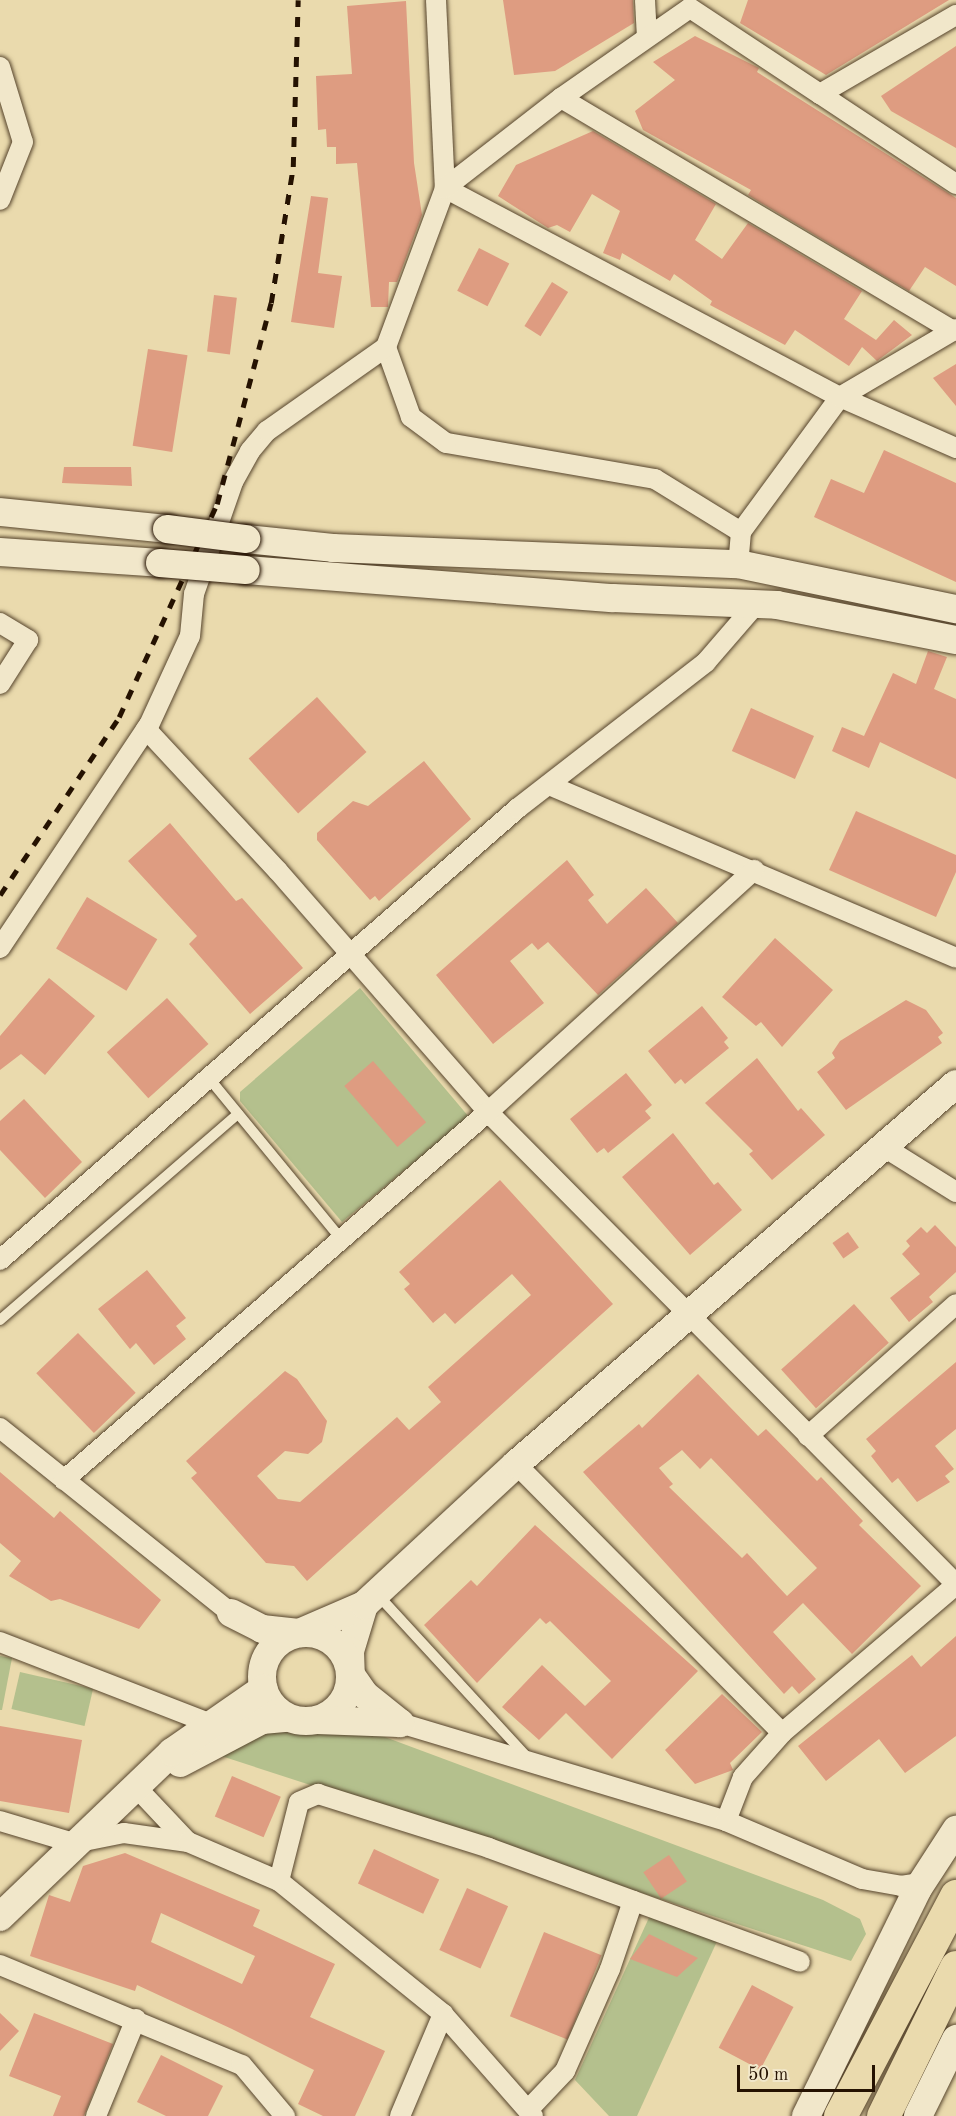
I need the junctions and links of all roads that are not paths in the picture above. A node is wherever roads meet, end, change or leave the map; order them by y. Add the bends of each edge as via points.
1 (436, 0) edge
2 (645, 0) edge
3 (696, 4) edge
4 (956, 15) edge
5 (647, 35) junction
6 (0, 67) edge
7 (820, 94) junction
8 (561, 98) junction
9 (956, 184) edge
10 (445, 188) junction
11 (0, 200) edge
12 (954, 330) edge
13 (386, 347) junction
14 (840, 397) junction
15 (956, 448) edge
16 (0, 512) edge
17 (741, 532) junction
18 (0, 552) edge
19 (738, 564) junction
20 (756, 604) junction
21 (956, 609) edge
22 (0, 622) edge
23 (956, 640) edge
24 (0, 684) edge
25 (146, 729) junction
26 (549, 785) junction
27 (754, 870) junction
28 (0, 948) edge
29 (349, 952) junction
30 (956, 958) edge
31 (208, 1077) junction
32 (956, 1084) edge
33 (488, 1112) junction
34 (238, 1114) junction
35 (884, 1147) junction
36 (956, 1192) edge
37 (342, 1240) junction
38 (0, 1260) edge
39 (956, 1304) edge
40 (689, 1317) junction
41 (0, 1320) edge
42 (0, 1428) edge
43 (808, 1436) junction
44 (516, 1464) junction
45 (64, 1480) junction
46 (956, 1585) edge
47 (371, 1599) junction
48 (231, 1613) junction
49 (299, 1633) junction
50 (0, 1642) edge
51 (351, 1675) junction
52 (262, 1682) junction
53 (288, 1718) junction
54 (317, 1720) junction
55 (209, 1722) junction
56 (400, 1723) junction
57 (782, 1733) junction
58 (536, 1767) junction
59 (136, 1787) junction
60 (0, 1821) edge
61 (726, 1821) junction
62 (956, 1830) edge
63 (188, 1842) junction
64 (74, 1843) junction
65 (279, 1881) junction
66 (921, 1883) junction
67 (956, 1896) edge
68 (633, 1901) junction
69 (0, 1917) edge
70 (800, 1962) dead end
71 (0, 1965) edge
72 (952, 1976) edge
73 (443, 2014) junction
74 (136, 2019) junction
75 (956, 2039) edge
76 (531, 2113) edge
77 (96, 2116) edge
78 (285, 2116) edge
79 (400, 2116) edge
80 (806, 2116) edge
81 (840, 2116) edge
82 (883, 2116) edge
83 (918, 2116) edge

1 - 10 street
2 - 5 street
3 - 5 street
3 - 7 street
4 - 7 street
5 - 8 street
6 - 11 street via 23,142
7 - 9 street
8 - 10 street
8 - 12 street
10 - 13 street
10 - 14 street
12 - 14 street
13 - 17 street via 411,417 439,440 655,479
13 - 25 street via 267,431 250,451 233,482 194,594 190,636
14 - 15 street
14 - 17 street
16 - 19 main road, bridge via 333,548
17 - 19 street
18 - 20 main road, bridge
19 - 21 main road
20 - 23 main road via 833,612
20 - 26 street via 706,662
22 - 24 street via 28,640
25 - 28 street
25 - 29 street
26 - 27 street
26 - 29 street
27 - 30 street
27 - 33 street
29 - 31 street
29 - 33 street
31 - 34 lane
31 - 38 street
32 - 35 main road
33 - 37 street
33 - 40 street
34 - 37 lane
34 - 41 lane
35 - 36 street
35 - 40 main road
37 - 45 street
39 - 43 street
40 - 43 street
40 - 44 main road
42 - 45 street
43 - 46 street
44 - 47 main road
44 - 57 street
45 - 48 street
46 - 57 street
47 - 49 main road
47 - 51 main road via 350,1651
47 - 58 lane
48 - 49 main road via 262,1629
48 - 52 main road via 259,1651
49 - 51 main road via 315,1633 340,1648
49 - 52 main road via 273,1647
50 - 55 street
51 - 54 main road via 342,1704
51 - 56 main road via 365,1695
52 - 53 main road via 276,1711
52 - 55 main road
53 - 54 main road
53 - 59 main road via 262,1720 234,1732
54 - 56 main road
55 - 59 main road
56 - 58 street
57 - 61 street via 743,1777
58 - 61 street
59 - 63 street
59 - 64 main road
60 - 64 street
61 - 66 street via 862,1879 901,1886
62 - 66 main road
63 - 64 street via 124,1833
63 - 65 street
64 - 69 main road
65 - 68 street via 298,1802 318,1794
65 - 73 street
66 - 80 main road
67 - 81 highway
68 - 70 street
68 - 76 street via 610,1969 565,2071
71 - 74 street
72 - 82 highway
73 - 76 street
73 - 79 street
74 - 77 street
74 - 78 street via 242,2065
75 - 83 main road

